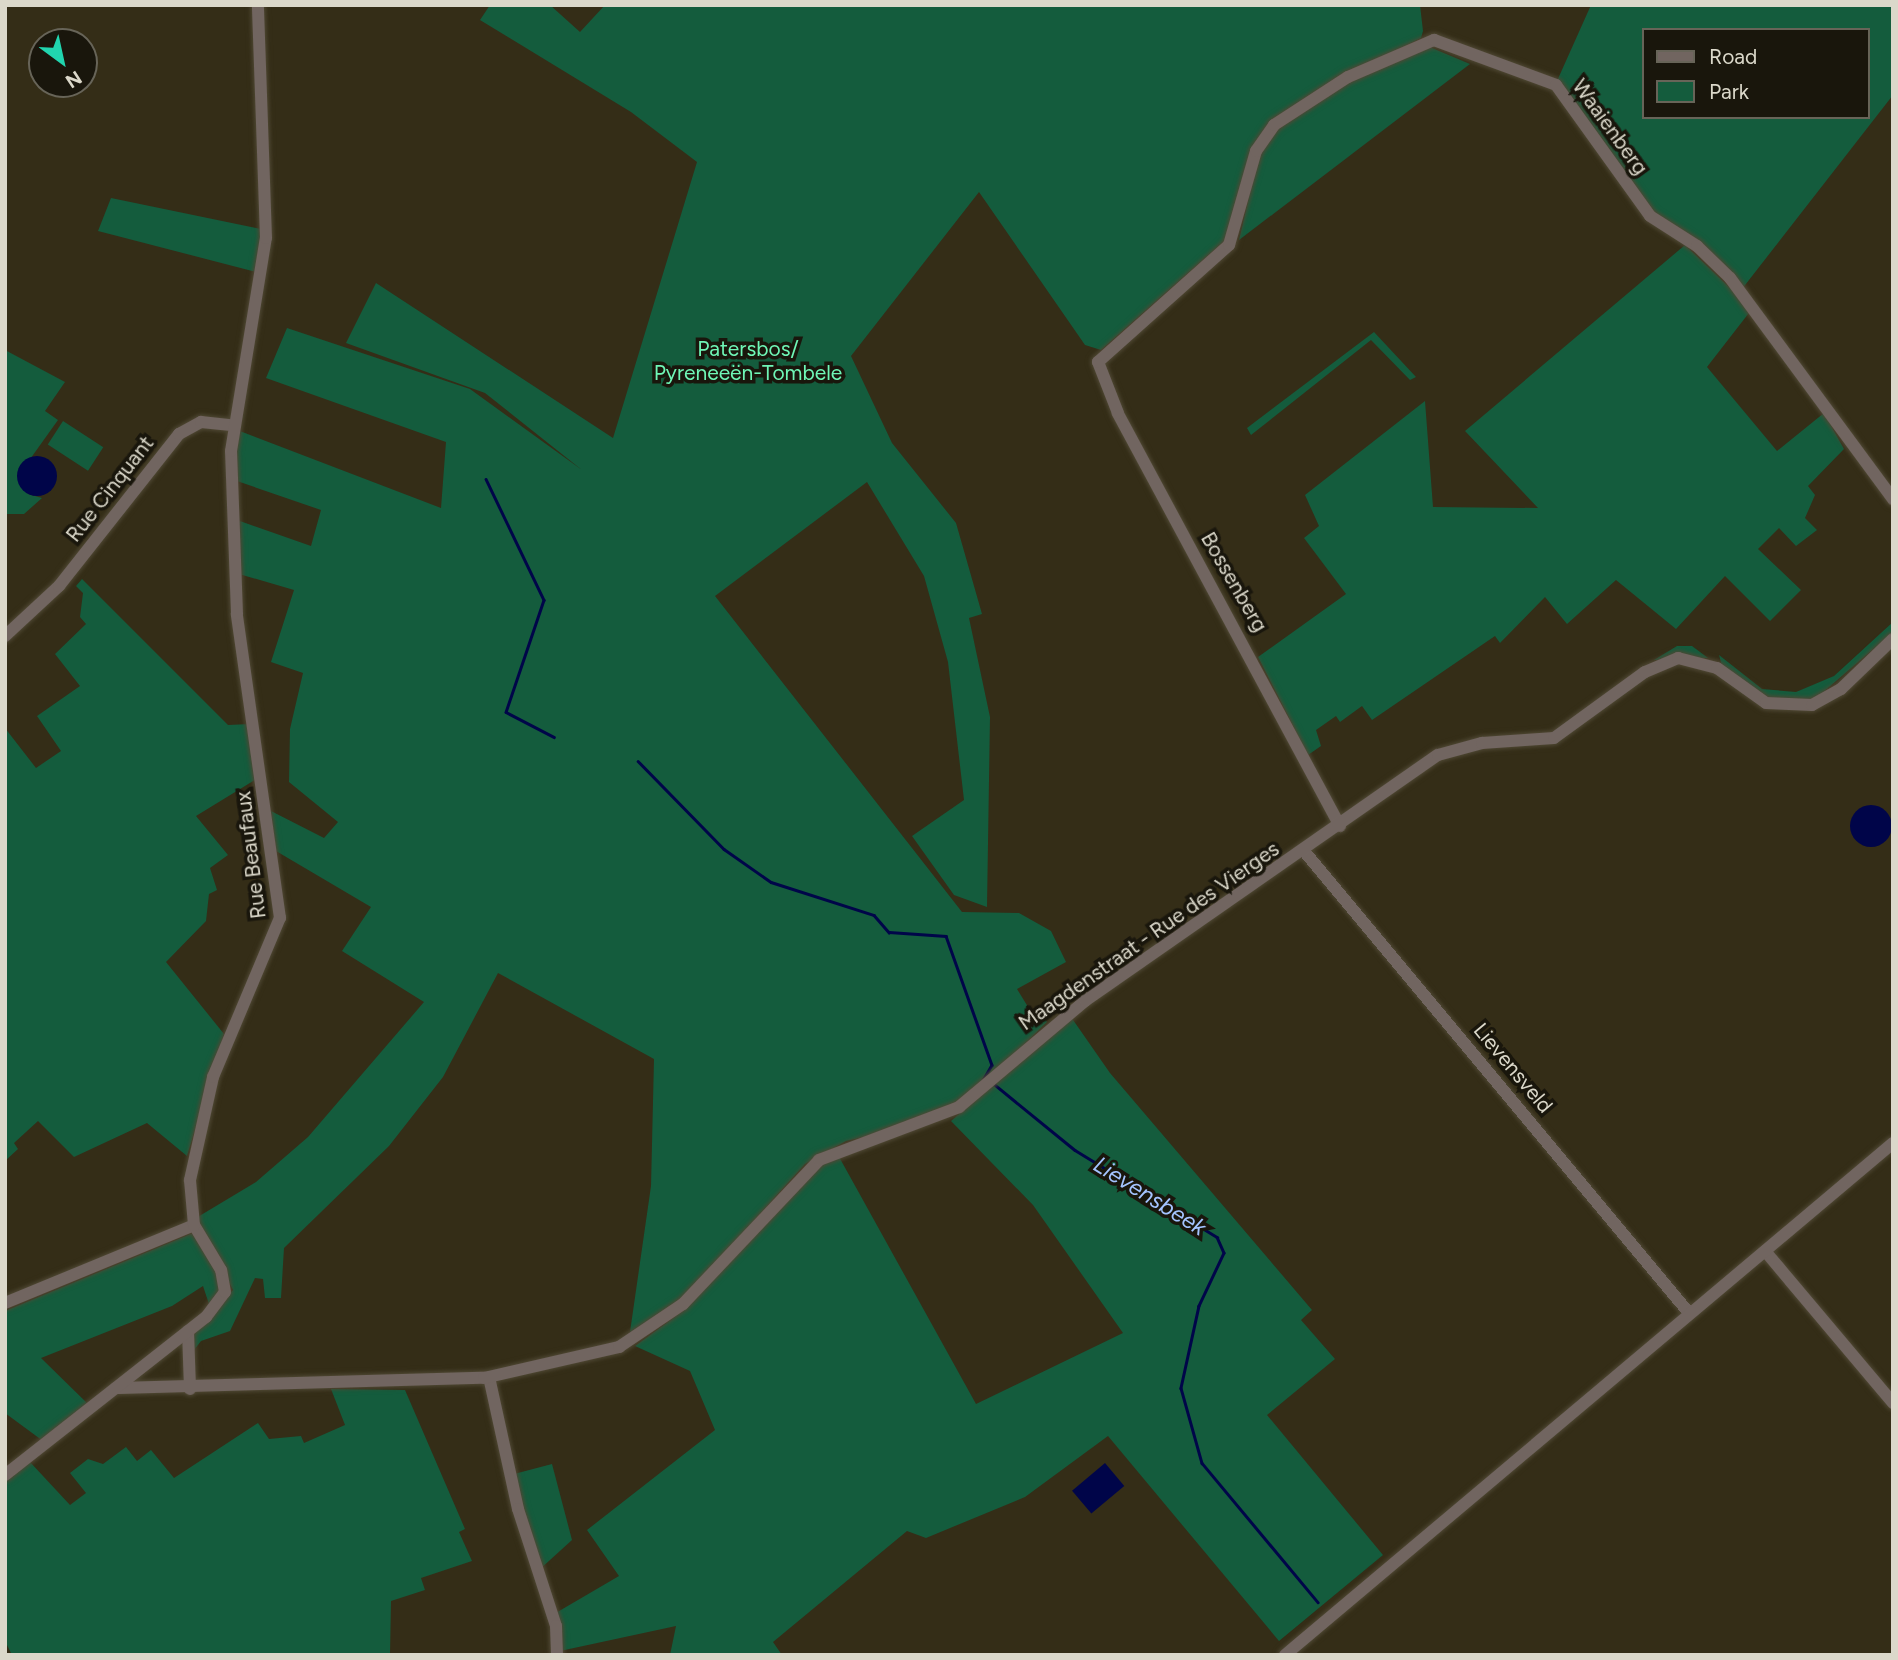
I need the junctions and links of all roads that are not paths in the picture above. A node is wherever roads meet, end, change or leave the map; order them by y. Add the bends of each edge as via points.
1 (258, 5) edge
2 (1100, 358) joint
3 (231, 425) junction
4 (1893, 499) edge
5 (5, 636) edge
6 (1893, 639) edge
7 (1340, 825) junction
8 (1304, 851) junction
9 (1893, 1143) edge
10 (195, 1228) junction
11 (1765, 1251) junction
12 (5, 1303) edge
13 (1689, 1313) junction
14 (188, 1331) junction
15 (489, 1377) junction
16 (116, 1388) junction
17 (190, 1389) junction
18 (1893, 1403) edge
19 (5, 1475) edge
20 (557, 1655) edge
21 (1285, 1655) edge

1 - 3 street via 266,238 255,324
2 - 4 street, Waaienberg via 1229,245 1255,150 1274,125 1368,67 1434,40 1556,85 1650,216 1697,246 1735,284 1849,447
2 - 7 street, Bossenberg via 1118,413
3 - 5 street, Rue Cinquant via 201,422 179,434 59,586
3 - 10 street, Rue Beaufaux via 237,614 280,918 209,1091 190,1180
6 - 7 street, Maagdenstraat - Rue des Vierges via 1833,695 1804,707 1757,700 1698,660 1663,662 1563,734 1441,753
7 - 8 street, Maagdenstraat - Rue des Vierges
8 - 13 street, Lievensveld
8 - 15 street, Maagdenstraat - Rue des Vierges via 1085,1001 948,1114 819,1160 691,1296 645,1334 578,1360
9 - 11 street
10 - 12 street
10 - 14 street, Rue Beaufaux via 226,1284 223,1300
11 - 13 street
11 - 18 street
13 - 21 street
14 - 16 street, Rue Beaufaux
14 - 17 street
15 - 17 street, Maagdenstraat - Rue des Vierges
15 - 20 street via 518,1509 556,1626
16 - 17 street
16 - 19 street, Rue Beaufaux

